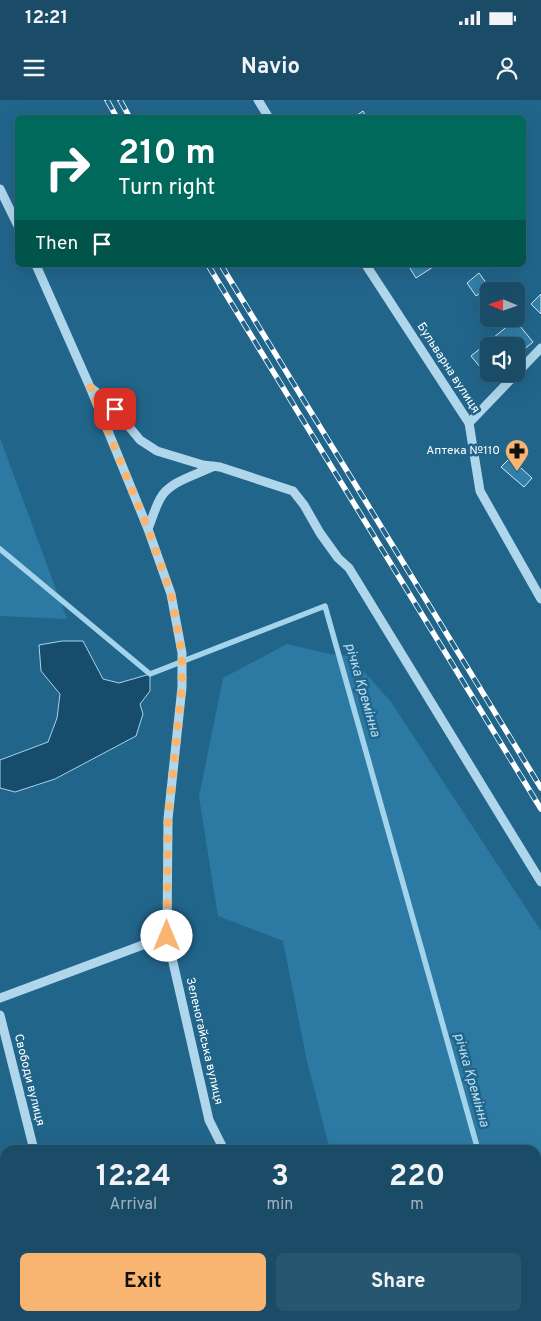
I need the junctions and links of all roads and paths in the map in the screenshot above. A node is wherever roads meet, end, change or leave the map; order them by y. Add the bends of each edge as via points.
1 (258, 100) edge
2 (267, 115) edge
3 (0, 189) edge
4 (15, 220) edge
5 (37, 267) edge
6 (367, 267) edge
7 (541, 348) edge
8 (90, 387) junction
9 (469, 423) junction
10 (214, 466) junction
11 (148, 529) junction
12 (541, 599) edge
13 (541, 882) edge
14 (167, 936) junction
15 (0, 998) edge
16 (0, 1015) edge
17 (33, 1145) edge
18 (222, 1145) edge

1 - 2 street
3 - 4 street
5 - 8 street, Зеленогайська вулиця
6 - 9 street, Бульварна вулиця
7 - 9 street
8 - 10 street via 108,401 140,440 157,451
8 - 11 street, Зеленогайська вулиця
9 - 12 street, Бульварна вулиця via 480,491
10 - 11 street via 178,482 160,497
10 - 13 street via 293,491 338,558 350,568
11 - 14 street, Зеленогайська вулиця via 171,594 182,653 182,687 168,819
14 - 15 street
14 - 18 street, Зеленогайська вулиця via 210,1120
16 - 17 street, Свободи вулиця

